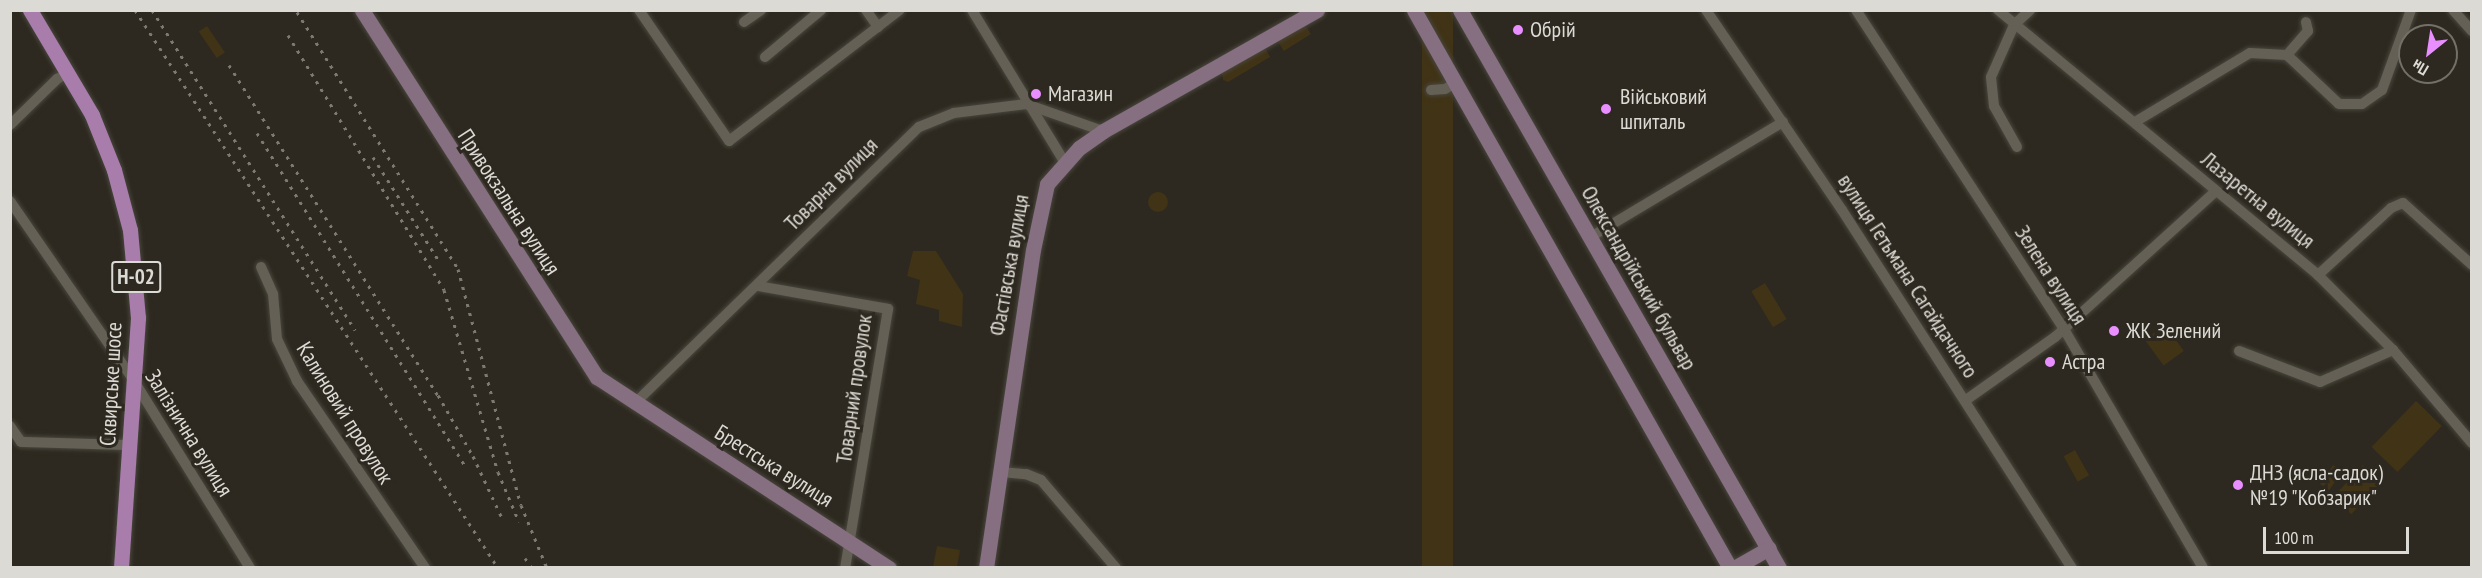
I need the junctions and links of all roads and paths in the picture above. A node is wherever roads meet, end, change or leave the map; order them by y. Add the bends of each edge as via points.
1 (30, 10) edge
2 (362, 10) edge
3 (639, 10) edge
4 (761, 10) edge
5 (821, 10) edge
6 (866, 10) edge
7 (900, 10) edge
8 (972, 10) edge
9 (1317, 10) edge
10 (1414, 10) edge
11 (1460, 10) edge
12 (1706, 10) edge
13 (1856, 10) edge
14 (1998, 10) edge
15 (2030, 10) edge
16 (2411, 10) edge
17 (2452, 10) edge
18 (744, 22) dead end
19 (2306, 22) dead end
20 (2014, 25) junction
21 (878, 27) junction
22 (2472, 31) edge
23 (2287, 55) junction
24 (765, 57) dead end
25 (68, 73) junction
26 (1456, 83) junction
27 (1431, 90) dead end
28 (1026, 104) junction
29 (1783, 122) junction
30 (2136, 122) junction
31 (10, 125) edge
32 (1103, 131) junction
33 (2017, 147) dead end
34 (1065, 163) junction
35 (2215, 192) junction
36 (10, 201) edge
37 (1589, 238) junction
38 (2472, 265) edge
39 (261, 267) dead end
40 (2318, 275) junction
41 (758, 286) junction
42 (2064, 329) junction
43 (2393, 350) junction
44 (2238, 351) dead end
45 (134, 381) junction
46 (1966, 400) junction
47 (634, 404) junction
48 (10, 426) edge
49 (21, 442) junction
50 (2472, 443) edge
51 (130, 445) junction
52 (10, 449) edge
53 (1000, 472) junction
54 (851, 542) junction
55 (1768, 548) junction
56 (121, 567) edge
57 (250, 567) edge
58 (425, 567) edge
59 (845, 567) edge
60 (889, 567) edge
61 (986, 567) edge
62 (1116, 567) edge
63 (1732, 567) edge
64 (1779, 567) edge
65 (2072, 567) edge
66 (2203, 567) edge

1 - 25 main road, Сквирське шосе / Н-02
2 - 47 street, Привокзальна вулиця via 584,360 597,377
3 - 21 street via 729,141
4 - 18 street
5 - 24 street
6 - 21 street
7 - 21 street
8 - 28 street
9 - 32 street, Фастівська вулиця
10 - 26 street
11 - 37 street, Олександрійський бульвар
12 - 29 street, вулиця Гетьмана Сагайдачного
13 - 42 street, Зелена вулиця
14 - 20 street, Лазаретна вулиця
15 - 20 street
16 - 23 street via 2382,90 2361,104 2339,104
17 - 22 street
19 - 23 street via 2308,31
20 - 30 street, Лазаретна вулиця
20 - 33 street via 1991,77 1994,106
23 - 30 street via 2250,53
25 - 31 street
25 - 45 main road, Сквирське шосе / Н-02 via 105,146 130,230 138,298
26 - 27 street
26 - 63 street
28 - 32 street, Товарна вулиця
28 - 34 street
28 - 41 street, Товарна вулиця via 954,113 920,127
29 - 37 street
29 - 46 street, вулиця Гетьмана Сагайдачного
30 - 35 street, Лазаретна вулиця
32 - 34 street, Фастівська вулиця
34 - 53 street, Фастівська вулиця via 1047,184 1040,211
35 - 40 street, Лазаретна вулиця
35 - 42 street
36 - 45 street, Залізнична вулиця
37 - 55 street, Олександрійський бульвар
38 - 40 street via 2403,203 2391,208
39 - 58 street, Калиновий провулок via 273,294 277,339 297,381
40 - 43 street, Лазаретна вулиця
41 - 47 street, Товарна вулиця
41 - 54 street, Товарний провулок via 888,309
42 - 46 street
42 - 66 street, Зелена вулиця
43 - 44 street via 2320,382
43 - 50 street, Лазаретна вулиця
45 - 51 main road, Сквирське шосе / Н-02
45 - 57 street, Залізнична вулиця
46 - 65 street, вулиця Гетьмана Сагайдачного
47 - 54 street, Брестська вулиця
48 - 49 street
49 - 51 street
49 - 52 street
51 - 56 main road, Сквирське шосе / Н-02
53 - 61 street, Фастівська вулиця
53 - 62 street via 1026,474 1041,480
54 - 59 street, Товарний провулок
54 - 60 street, Брестська вулиця
55 - 63 street
55 - 64 street, Олександрійський бульвар

